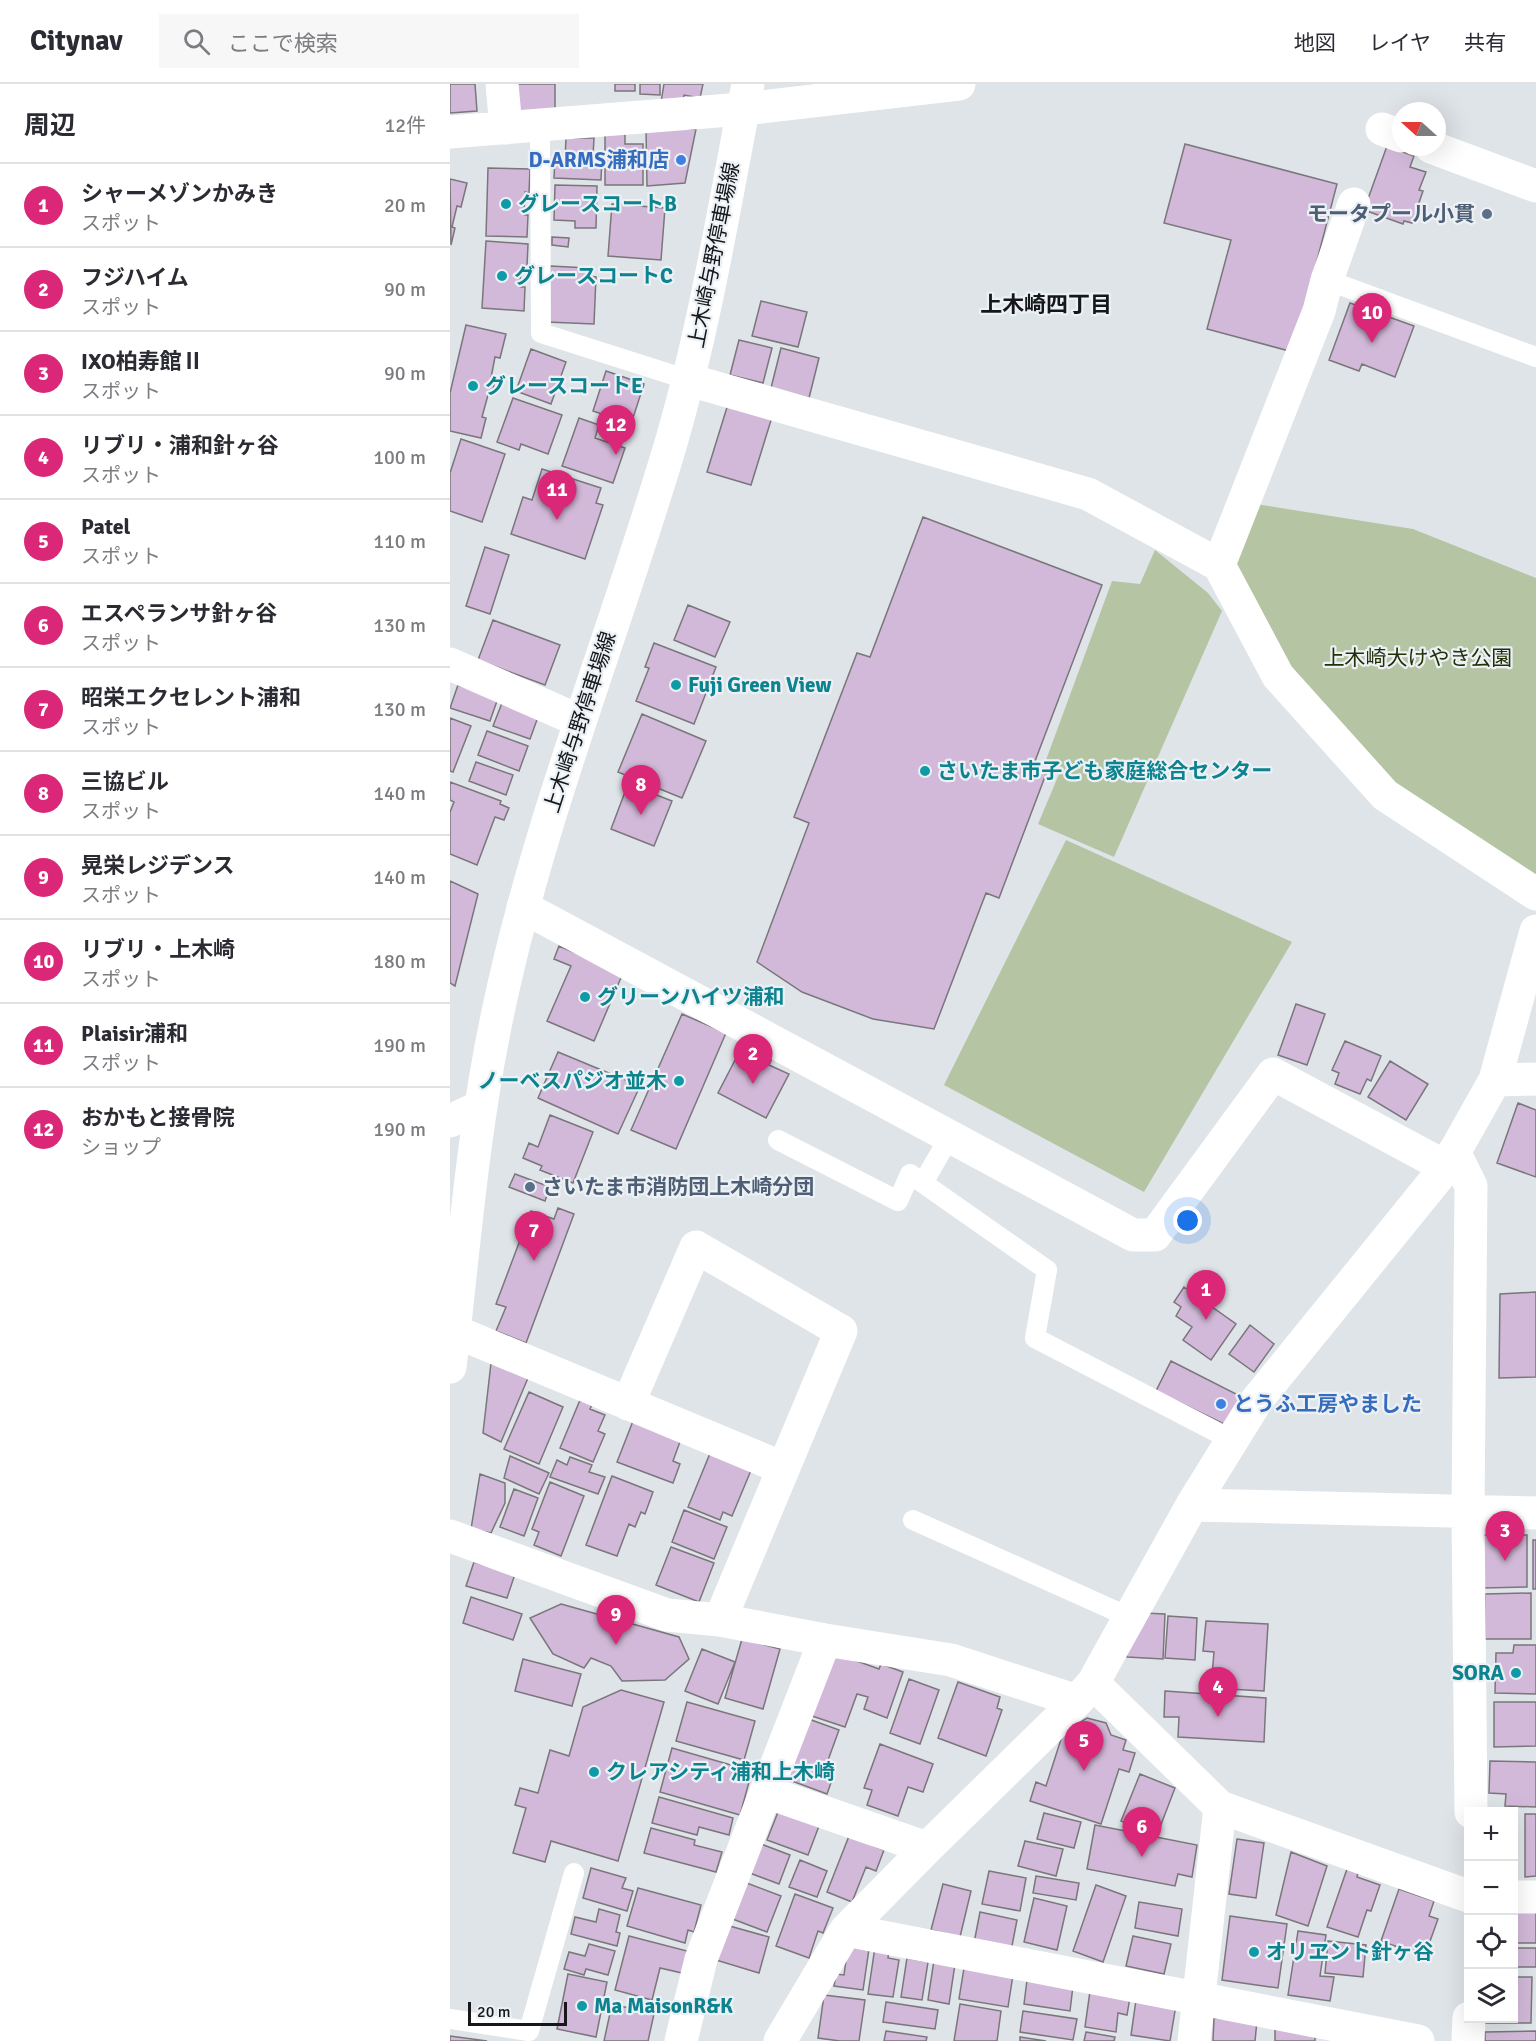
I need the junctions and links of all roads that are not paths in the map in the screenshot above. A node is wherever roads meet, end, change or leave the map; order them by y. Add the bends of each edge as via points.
1 (502, 84) edge
2 (959, 84) edge
3 (746, 96) edge
4 (540, 125) junction
5 (506, 128) junction
6 (450, 132) edge
7 (1446, 153) edge
8 (1536, 186) edge
9 (1354, 204) dead end
10 (1327, 280) junction
11 (1536, 357) edge
12 (689, 380) junction
13 (1219, 565) junction
14 (450, 664) edge
15 (580, 721) junction
16 (1536, 894) edge
17 (523, 906) junction
18 (1536, 931) edge
19 (1536, 1078) edge
20 (1495, 1080) junction
21 (480, 1107) junction
22 (450, 1121) edge
23 (950, 1136) junction
24 (778, 1140) dead end
25 (1450, 1160) junction
26 (923, 1183) junction
27 (454, 1331) junction
28 (450, 1367) edge
29 (628, 1404) junction
30 (1232, 1440) junction
31 (783, 1468) junction
32 (1192, 1505) junction
33 (1468, 1511) junction
34 (1536, 1513) edge
35 (913, 1520) dead end
36 (450, 1536) edge
37 (1129, 1617) junction
38 (720, 1620) junction
39 (825, 1640) junction
40 (1085, 1692) junction
41 (766, 1792) junction
42 (1220, 1807) junction
43 (1472, 1807) edge
44 (927, 1848) junction
45 (574, 1873) dead end
46 (1464, 1895) edge
47 (1518, 1897) edge
48 (1536, 1897) edge
49 (846, 1930) junction
50 (1199, 1997) junction
51 (450, 2019) edge
52 (1469, 2023) edge
53 (681, 2041) edge
54 (780, 2041) edge
55 (1194, 2041) edge
56 (1418, 2041) edge
57 (1468, 2041) edge

1 - 5 street
2 - 3 street
3 - 4 street
3 - 12 street, 上木崎与野停車場線
4 - 5 street
4 - 12 lane via 541,333
5 - 6 street
7 - 8 street
9 - 10 street
10 - 11 lane
10 - 13 street via 1319,311
12 - 13 street via 1088,494
12 - 15 street, 上木崎与野停車場線
13 - 16 street via 1278,676 1384,795
14 - 15 street
15 - 17 street, 上木崎与野停車場線
17 - 21 street, 上木崎与野停車場線 via 497,1012
17 - 23 street
18 - 20 street
19 - 20 street
20 - 25 street
21 - 22 street
21 - 27 street, 上木崎与野停車場線
23 - 25 street via 1132,1235 1155,1235 1273,1074
23 - 26 lane
24 - 26 lane via 898,1201 910,1174
25 - 30 street via 1257,1400
25 - 33 street via 1472,1186
26 - 30 lane via 1047,1270 1035,1338
27 - 28 street, 上木崎与野停車場線
27 - 29 street
29 - 31 street
29 - 31 street via 696,1247 842,1331
30 - 32 street
31 - 38 street
32 - 33 street
32 - 37 street
33 - 34 street
33 - 43 street
35 - 37 lane
36 - 38 street via 667,1614
37 - 40 street
38 - 39 street
39 - 40 street via 951,1660
39 - 41 street
40 - 42 street
40 - 44 street
41 - 44 street
41 - 53 street via 701,1959
42 - 46 street
42 - 50 street
44 - 49 street
45 - 51 lane via 529,2031
47 - 48 street
49 - 50 street
49 - 54 street
50 - 55 street
50 - 56 street
52 - 57 street

